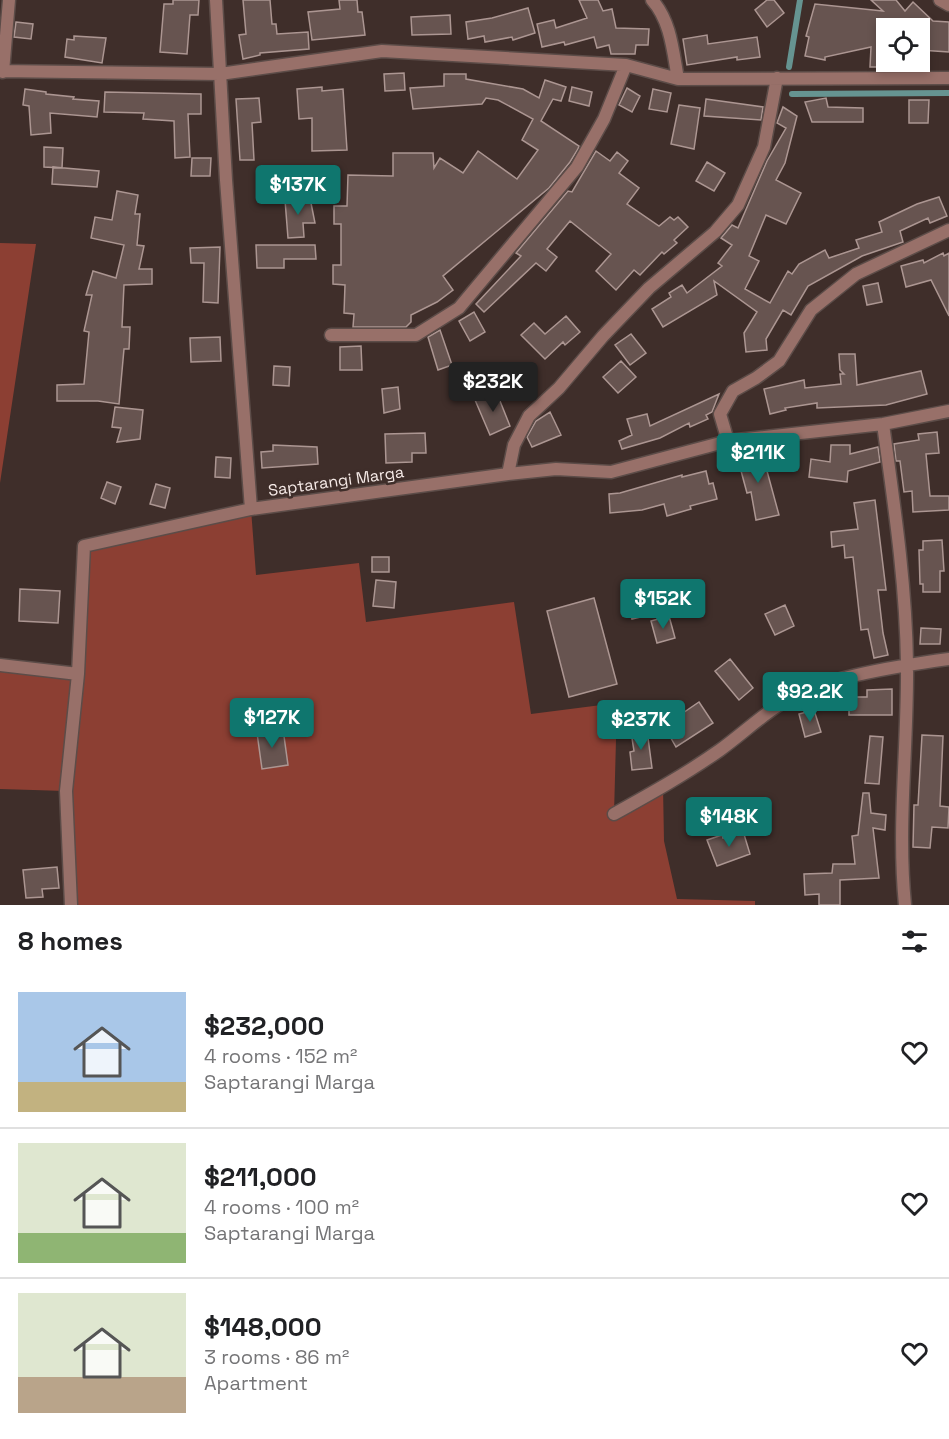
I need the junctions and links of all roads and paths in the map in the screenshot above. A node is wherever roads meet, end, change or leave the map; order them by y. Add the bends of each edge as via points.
1 (9, 0) edge
2 (216, 0) edge
3 (652, 0) edge
4 (940, 0) edge
5 (949, 5) edge
6 (626, 65) junction
7 (1, 72) edge
8 (220, 74) junction
9 (777, 78) junction
10 (949, 78) edge
11 (678, 79) junction
12 (949, 230) edge
13 (331, 335) dead end
14 (949, 411) edge
15 (883, 424) junction
16 (728, 441) junction
17 (508, 474) junction
18 (251, 509) junction
19 (949, 659) edge
20 (0, 665) edge
21 (907, 665) junction
22 (78, 674) junction
23 (614, 814) dead end
24 (71, 905) edge
25 (905, 905) edge

1 - 7 street
2 - 8 street
3 - 11 street via 660,9 671,39
4 - 5 street
6 - 8 street via 382,51
6 - 11 street
6 - 13 street via 604,119 577,167 459,308 416,335
7 - 8 street
8 - 18 street
9 - 10 street
9 - 11 street
9 - 17 street via 764,147 738,205 715,232 649,288 529,416 514,445
12 - 16 street via 856,274 811,310 779,360 733,391 720,414
14 - 15 street, Saptarangi Marga
15 - 16 street, Saptarangi Marga
15 - 21 street via 902,559
16 - 17 street, Saptarangi Marga via 611,472 556,470
17 - 18 street, Saptarangi Marga
18 - 22 street, Saptarangi Marga via 84,546
19 - 21 street
20 - 22 street
21 - 23 street via 815,686 795,695 720,750
21 - 25 street via 902,823
22 - 24 street, Saptarangi Marga via 66,791

